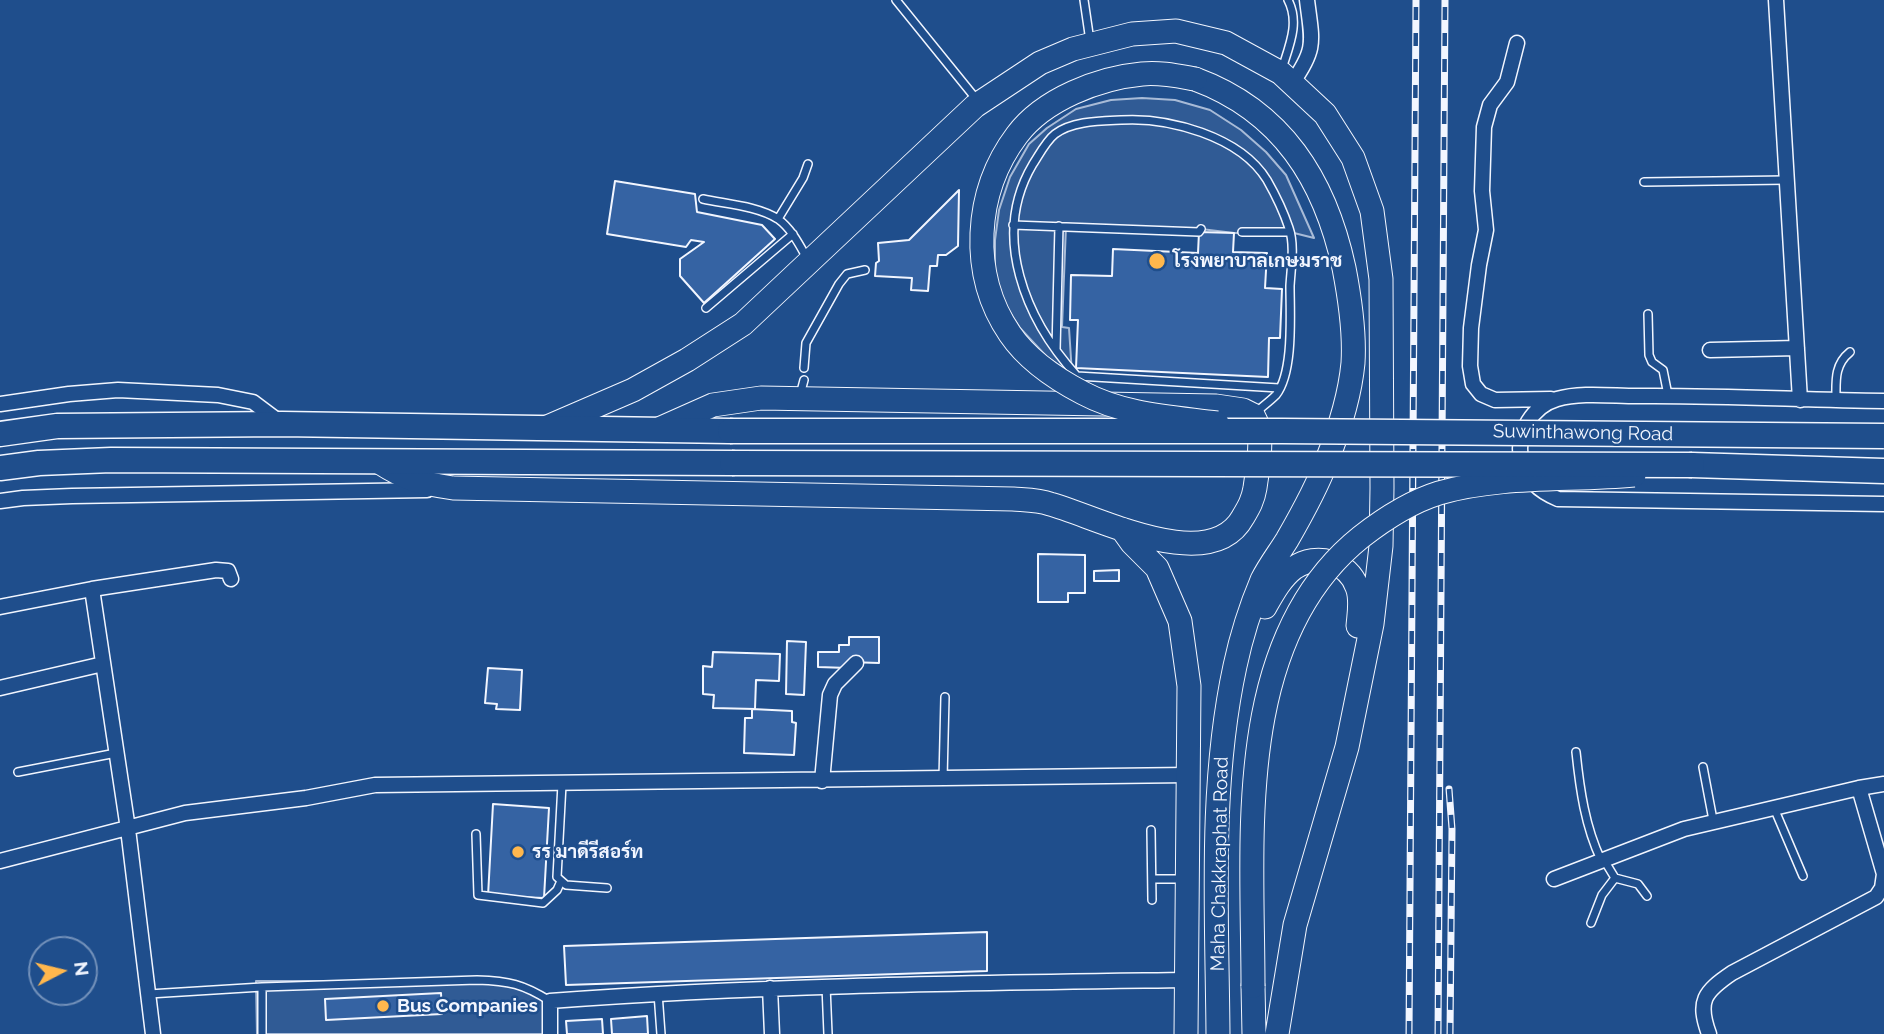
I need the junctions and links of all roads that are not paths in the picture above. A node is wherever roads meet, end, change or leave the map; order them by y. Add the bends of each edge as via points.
1 (896, 0) edge
2 (1084, 0) edge
3 (1288, 0) edge
4 (1307, 0) edge
5 (1776, 0) edge
6 (1517, 43) dead end
7 (1090, 44) junction
8 (1286, 78) junction
9 (979, 103) junction
10 (808, 164) dead end
11 (1786, 180) junction
12 (1644, 182) dead end
13 (703, 199) dead end
14 (778, 219) junction
15 (1013, 225) junction
16 (1059, 226) junction
17 (1201, 229) dead end
18 (1242, 232) dead end
19 (1290, 232) junction
20 (793, 234) junction
21 (810, 263) junction
22 (864, 270) dead end
23 (706, 307) dead end
24 (1648, 314) dead end
25 (1797, 348) junction
26 (1056, 350) junction
27 (1710, 350) dead end
28 (1850, 352) dead end
29 (804, 368) dead end
30 (1279, 388) junction
31 (1668, 396) junction
32 (1556, 399) junction
33 (1800, 400) junction
34 (1836, 400) junction
35 (1884, 401) edge
36 (0, 404) edge
37 (1253, 415) junction
38 (282, 424) junction
39 (545, 428) junction
40 (659, 429) junction
41 (1282, 431) junction
42 (0, 435) edge
43 (1884, 436) edge
44 (379, 462) junction
45 (1692, 465) junction
46 (0, 468) edge
47 (1884, 471) edge
48 (453, 488) junction
49 (0, 501) edge
50 (1884, 504) edge
51 (1122, 529) junction
52 (231, 579) dead end
53 (92, 589) junction
54 (0, 607) edge
55 (1238, 653) junction
56 (856, 663) dead end
57 (103, 664) junction
58 (0, 688) edge
59 (945, 697) dead end
60 (1348, 747) junction
61 (116, 752) junction
62 (1576, 752) dead end
63 (1703, 767) dead end
64 (18, 772) dead end
65 (1188, 775) junction
66 (943, 780) junction
67 (822, 781) junction
68 (1884, 783) edge
69 (562, 785) junction
70 (1858, 788) junction
71 (1774, 808) junction
72 (1713, 821) junction
73 (128, 829) junction
74 (1151, 830) dead end
75 (476, 834) dead end
76 (1603, 859) junction
77 (0, 861) edge
78 (1803, 876) dead end
79 (1615, 878) junction
80 (1152, 879) junction
81 (1187, 879) junction
82 (1554, 879) dead end
83 (561, 881) junction
84 (607, 888) dead end
85 (1647, 896) dead end
86 (1152, 900) dead end
87 (1591, 923) dead end
88 (1187, 980) junction
89 (826, 985) junction
90 (262, 987) junction
91 (770, 988) junction
92 (658, 993) junction
93 (148, 995) junction
94 (550, 1001) junction
95 (153, 1034) edge
96 (262, 1034) edge
97 (550, 1034) edge
98 (661, 1034) edge
99 (772, 1034) edge
100 (828, 1034) edge
101 (1186, 1034) edge
102 (1217, 1034) edge
103 (1254, 1034) edge
104 (1277, 1034) edge
105 (1709, 1034) edge

1 - 9 lane
2 - 7 lane
3 - 8 lane via 1294,21
4 - 8 street via 1310,53
5 - 11 street
6 - 32 street via 1507,82 1490,105 1484,127 1486,230 1469,366 1473,384 1495,400
7 - 8 main road via 1132,34 1176,31 1226,43
7 - 9 main road via 1040,63
8 - 60 main road via 1325,114 1353,158 1372,211 1381,279 1381,546 1372,624
9 - 21 main road
10 - 14 lane
11 - 12 lane
11 - 25 street
13 - 14 lane
14 - 20 lane
15 - 16 lane
15 - 19 lane via 1028,173 1052,135 1068,126 1139,119 1206,133 1242,155 1266,179
15 - 26 lane via 1018,273
16 - 17 lane
16 - 26 lane
18 - 19 lane
19 - 30 lane via 1289,345
20 - 21 lane
20 - 23 lane
21 - 39 main road via 743,324 687,360 633,390
22 - 29 lane via 847,274 839,284 806,342
24 - 31 lane via 1649,355 1662,370
25 - 27 street
25 - 33 street
26 - 30 lane via 1077,376
28 - 34 lane via 1836,373
30 - 37 lane
31 - 32 street
31 - 33 street
32 - 50 street via 1529,419 1520,452 1531,482 1558,499
33 - 34 street
34 - 35 street
36 - 38 street via 118,390 218,395 253,402
37 - 40 main road via 1216,406 802,389 713,405
37 - 51 main road via 1260,436 1254,499 1240,523 1224,538 1186,543
38 - 39 highway, Suwinthawong Road
38 - 42 highway, Suwinthawong Road via 57,426
39 - 40 highway, Suwinthawong Road
40 - 41 highway, Suwinthawong Road, bridge
41 - 43 highway, Suwinthawong Road, bridge
41 - 55 main road, bridge via 1119,408 1059,379 1010,334 986,282 981,253 987,199 1001,160 1018,133 1062,98 1082,88 1144,74 1195,79 1219,88 1245,103 1278,132 1311,174 1327,206 1352,322 1353,363 1327,460 1303,513 1262,580
44 - 45 highway, Suwinthawong Road, bridge
44 - 46 highway, Suwinthawong Road via 111,460
44 - 48 main road via 417,483
45 - 47 highway, Suwinthawong Road
45 - 103 main road, bridge via 1628,476 1472,485 1436,494 1373,528 1326,571 1292,627 1263,713 1254,791
48 - 49 street
48 - 51 main road via 1013,499 1048,503
51 - 65 main road via 1157,568 1180,621 1189,686
52 - 53 street via 228,571 216,570
53 - 54 street
53 - 57 street
55 - 60 main road via 1278,584 1293,568 1318,559 1343,568 1358,589 1360,603
55 - 102 main road, Maha Chakkraphat Road via 1228,696 1217,824
56 - 67 street via 830,695
57 - 58 street
57 - 61 street
59 - 66 lane
60 - 104 main road via 1295,925
61 - 64 lane
61 - 73 street
62 - 76 lane via 1588,832
63 - 72 lane
65 - 66 street
65 - 81 main road
66 - 67 street
67 - 69 street
68 - 70 street
69 - 73 street via 376,785 185,813
69 - 83 lane via 556,871
70 - 71 street
70 - 105 street via 1884,874 1882,888 1876,897 1716,984 1702,1006
71 - 72 street
71 - 78 lane
72 - 76 street
73 - 77 street
73 - 93 street
74 - 80 lane
75 - 83 lane via 478,895 543,903
76 - 79 lane
76 - 82 street
79 - 85 lane via 1638,884
79 - 87 lane
80 - 81 lane
80 - 86 lane
81 - 88 main road
83 - 84 lane
88 - 89 street
88 - 101 main road
89 - 91 street
89 - 100 lane
90 - 93 lane
90 - 94 lane via 511,981
90 - 96 lane
91 - 92 street
91 - 99 street
92 - 94 street
92 - 98 lane
93 - 95 street
94 - 97 street

